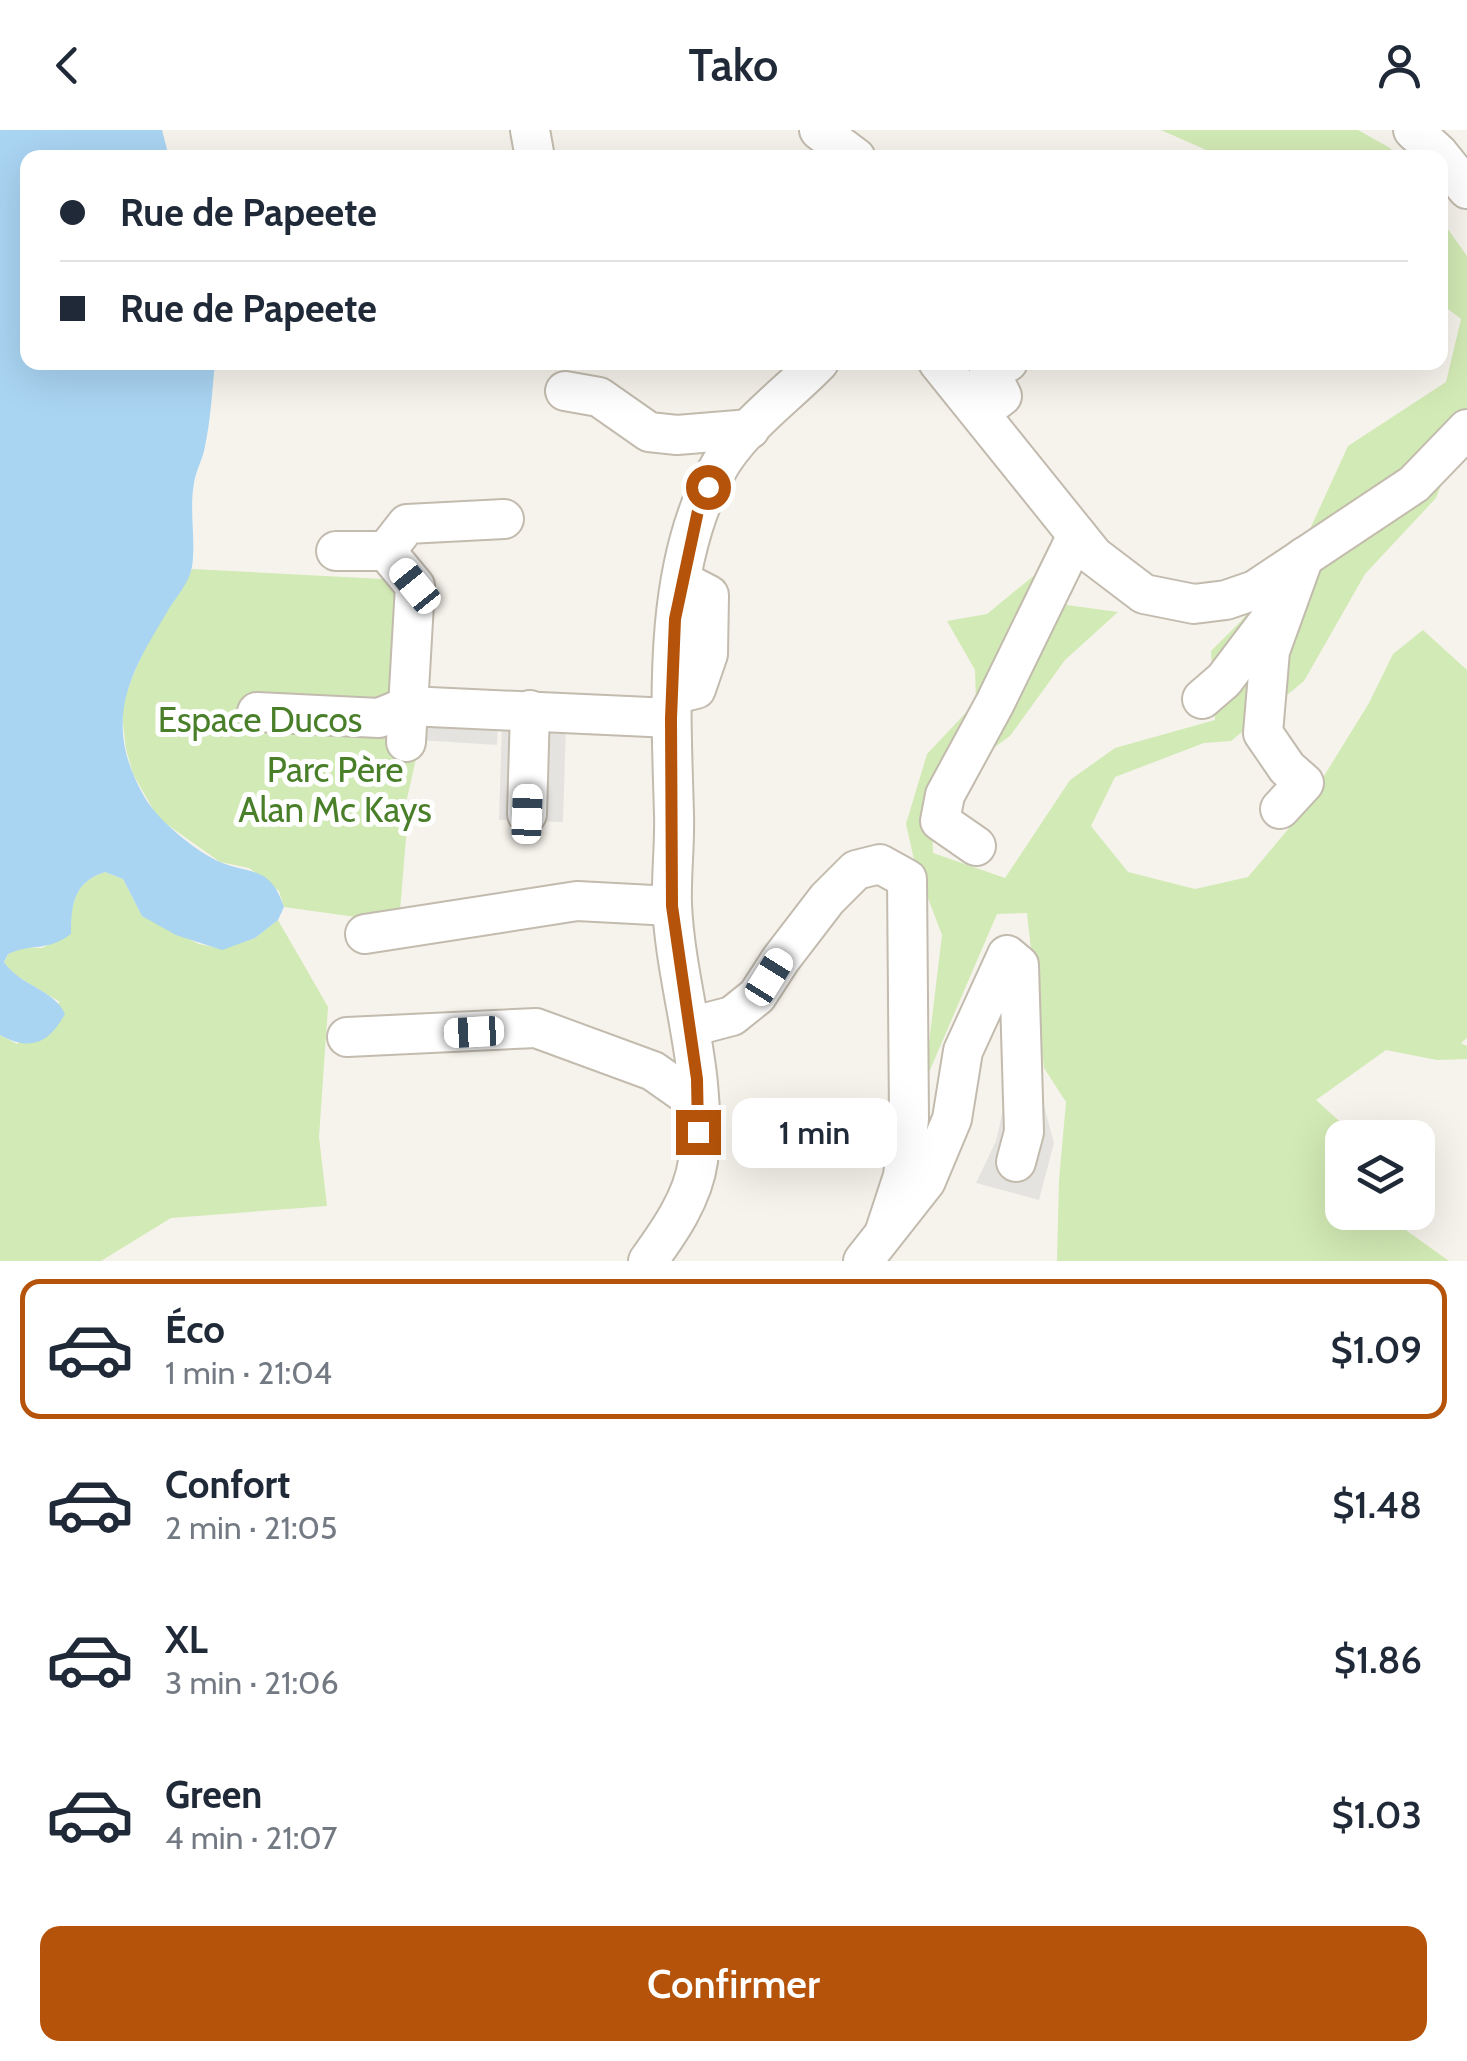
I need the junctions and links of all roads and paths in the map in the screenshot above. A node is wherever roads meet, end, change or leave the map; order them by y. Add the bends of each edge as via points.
1 (819, 130) edge
2 (1413, 130) edge
3 (845, 150) edge
4 (1434, 150) edge
5 (1448, 166) edge
6 (1467, 189) edge
7 (811, 370) edge
8 (944, 370) edge
9 (991, 370) edge
10 (565, 392) dead end
11 (980, 414) junction
12 (750, 429) junction
13 (1467, 429) edge
14 (504, 519) dead end
15 (1077, 535) junction
16 (336, 551) dead end
17 (386, 551) junction
18 (1304, 556) junction
19 (1291, 592) junction
20 (1202, 699) dead end
21 (671, 706) junction
22 (530, 710) junction
23 (257, 712) dead end
24 (407, 724) junction
25 (1280, 809) dead end
26 (527, 814) dead end
27 (976, 846) dead end
28 (672, 906) junction
29 (365, 934) dead end
30 (690, 1027) junction
31 (347, 1038) dead end
32 (698, 1102) junction
33 (1016, 1162) dead end
34 (885, 1231) junction
35 (648, 1261) edge
36 (863, 1261) edge

1 - 3 street
2 - 4 street
5 - 6 street
7 - 12 street
8 - 11 street
9 - 11 street via 1002,396
10 - 12 street via 600,397 650,432
11 - 15 street
12 - 21 street via 718,468 699,506 675,619
13 - 18 street via 1414,484
14 - 17 street via 407,524
15 - 18 street via 1144,594 1194,604 1254,590
15 - 27 street via 945,795 940,821
16 - 17 street
17 - 24 street via 415,586
18 - 19 street
19 - 20 street
19 - 25 street via 1270,651 1263,733 1304,783
21 - 22 street
21 - 28 street
22 - 24 street
22 - 26 street
23 - 24 street
28 - 29 street via 577,902
28 - 30 street
30 - 32 street
30 - 34 street via 732,1016 757,996 802,929 856,870 880,864 906,879 909,1119 903,1176
31 - 32 street via 536,1028 653,1071
32 - 35 street via 698,1162 676,1223
33 - 34 street via 1024,1132 1022,1024 1019,966 1007,955 963,1051 952,1119 926,1181
34 - 36 street

